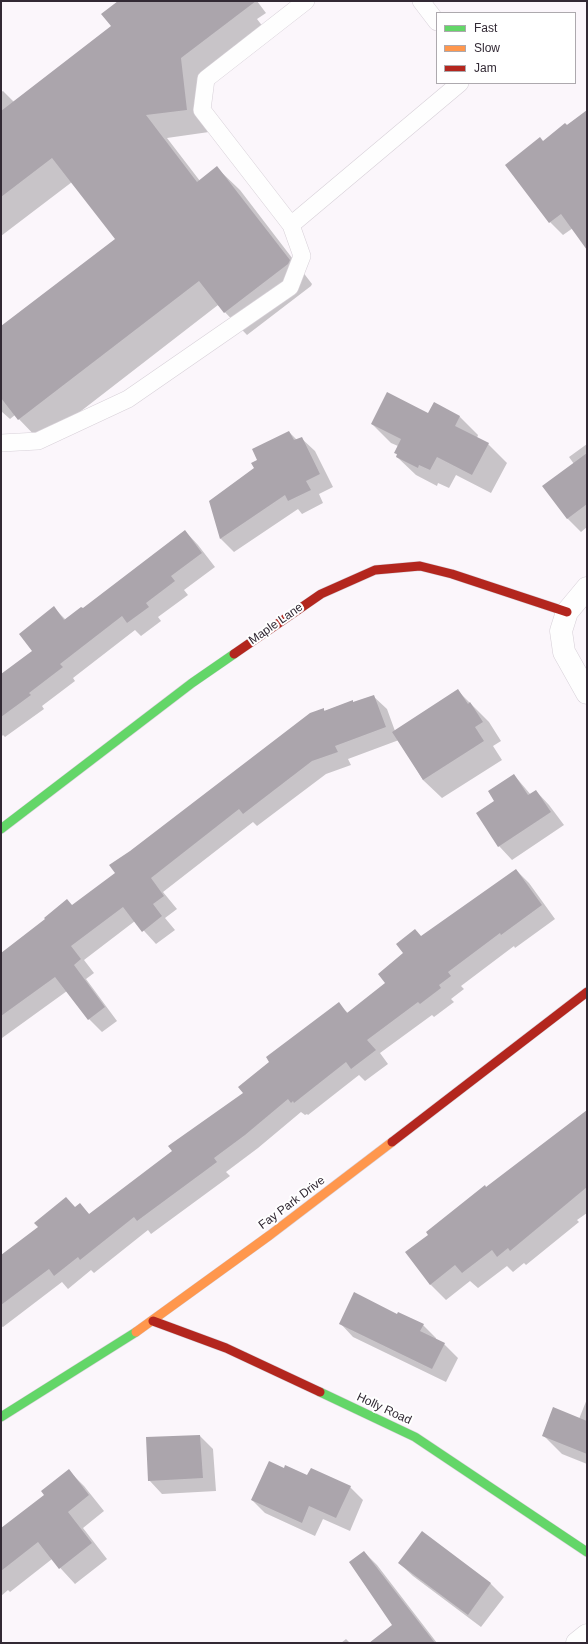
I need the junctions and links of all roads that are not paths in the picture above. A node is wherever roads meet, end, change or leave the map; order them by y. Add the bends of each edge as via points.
1 (306, 1) edge
2 (421, 1) edge
3 (436, 21) edge
4 (459, 84) edge
5 (291, 225) junction
6 (1, 443) edge
7 (587, 588) edge
8 (567, 612) junction
9 (587, 693) edge
10 (1, 829) edge
11 (587, 992) edge
12 (153, 1321) junction
13 (1, 1417) edge
14 (587, 1552) edge
15 (587, 1635) edge
16 (577, 1643) edge

1 - 5 lane via 206,79 202,110
2 - 3 lane
4 - 5 lane
5 - 6 lane via 302,256 290,287 128,399 38,441
7 - 8 street
8 - 9 street via 561,631 564,652
8 - 10 street, Maple Lane via 420,566 375,570 321,594 192,683
11 - 12 street, Fay Park Drive via 270,1235
12 - 13 street, Fay Park Drive
12 - 14 street, Holly Road via 226,1348 415,1437
15 - 16 street

